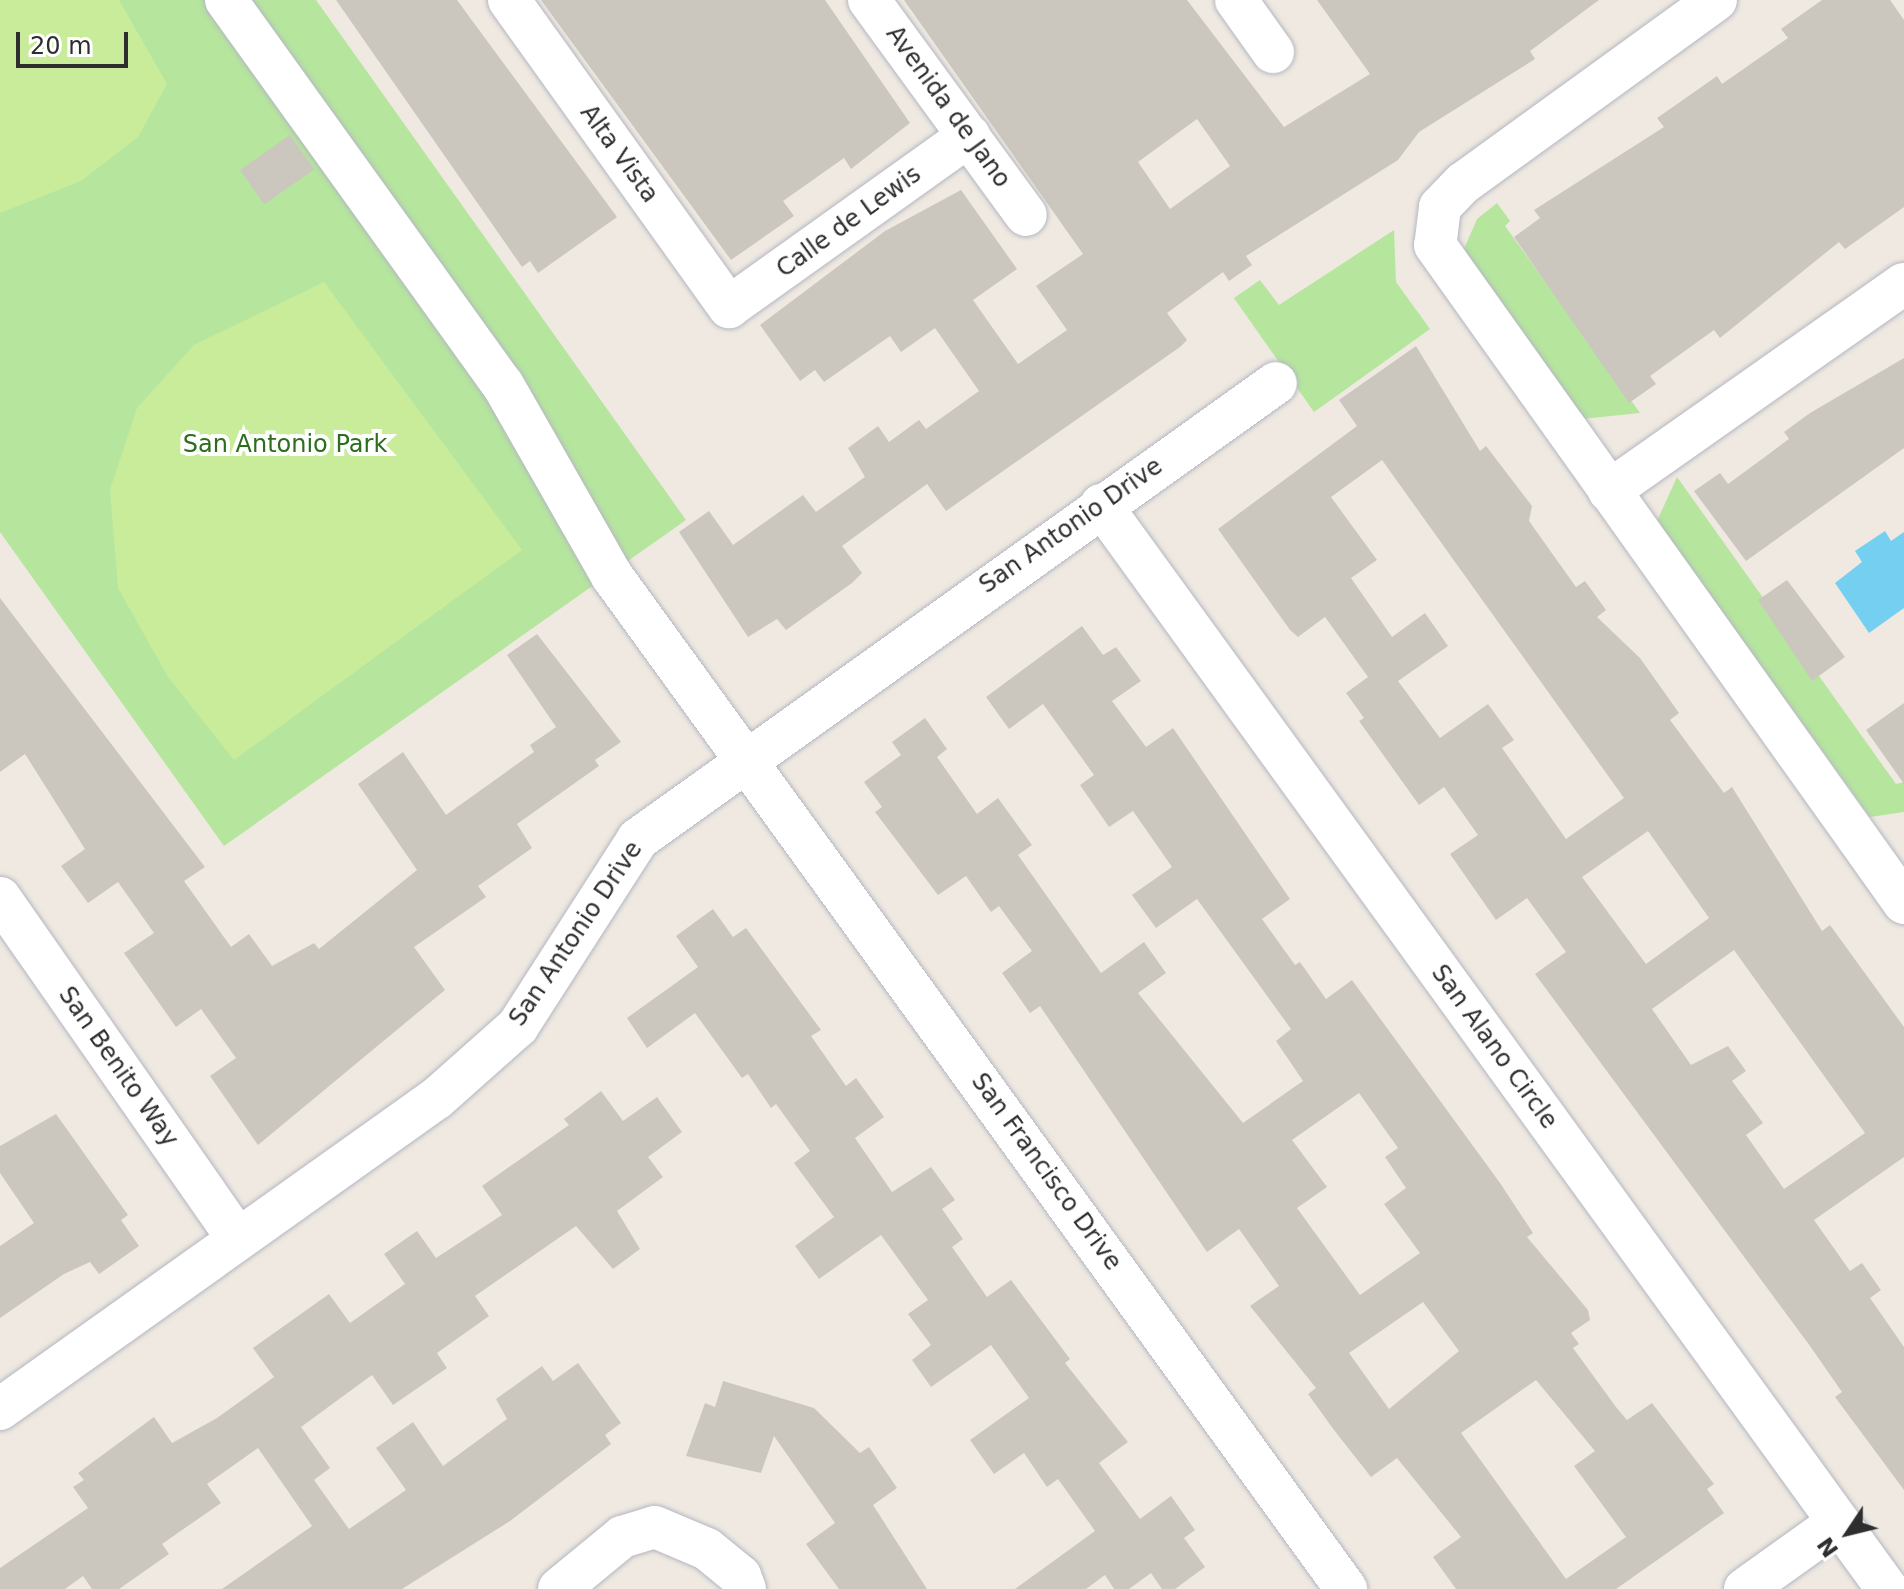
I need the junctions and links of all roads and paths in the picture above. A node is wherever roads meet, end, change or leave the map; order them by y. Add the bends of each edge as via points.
1 (226, 0) edge
2 (509, 0) edge
3 (869, 0) edge
4 (1236, 0) edge
5 (1716, 0) edge
6 (1273, 52) dead end
7 (969, 136) junction
8 (1026, 215) dead end
9 (1904, 284) edge
10 (729, 307) joint
11 (1276, 383) dead end
12 (1609, 491) junction
13 (1101, 505) junction
14 (746, 756) junction
15 (1900, 890) edge
16 (0, 898) edge
17 (236, 1236) junction
18 (0, 1409) edge
19 (1839, 1522) junction
20 (559, 1589) edge
21 (745, 1589) edge
22 (1346, 1589) edge
23 (1745, 1589) edge
24 (1887, 1589) edge

1 - 14 street, San Francisco Drive via 503,385 612,576
2 - 10 street, Alta Vista
3 - 7 street, Avenida de Jano
4 - 6 street
5 - 12 street via 1463,183 1440,207 1435,245
7 - 8 street, Avenida de Jano
7 - 10 street, Calle de Lewis
9 - 12 street
11 - 13 street, San Antonio Drive
12 - 15 street
13 - 14 street, San Antonio Drive
13 - 19 street, San Alano Circle
14 - 17 street, San Antonio Drive via 638,839 518,1026 437,1098
14 - 22 street, San Francisco Drive
16 - 17 street, San Benito Way
17 - 18 street, San Antonio Drive
19 - 23 street
19 - 24 street, San Alano Circle
20 - 21 street via 622,1537 655,1527 707,1549 740,1576

